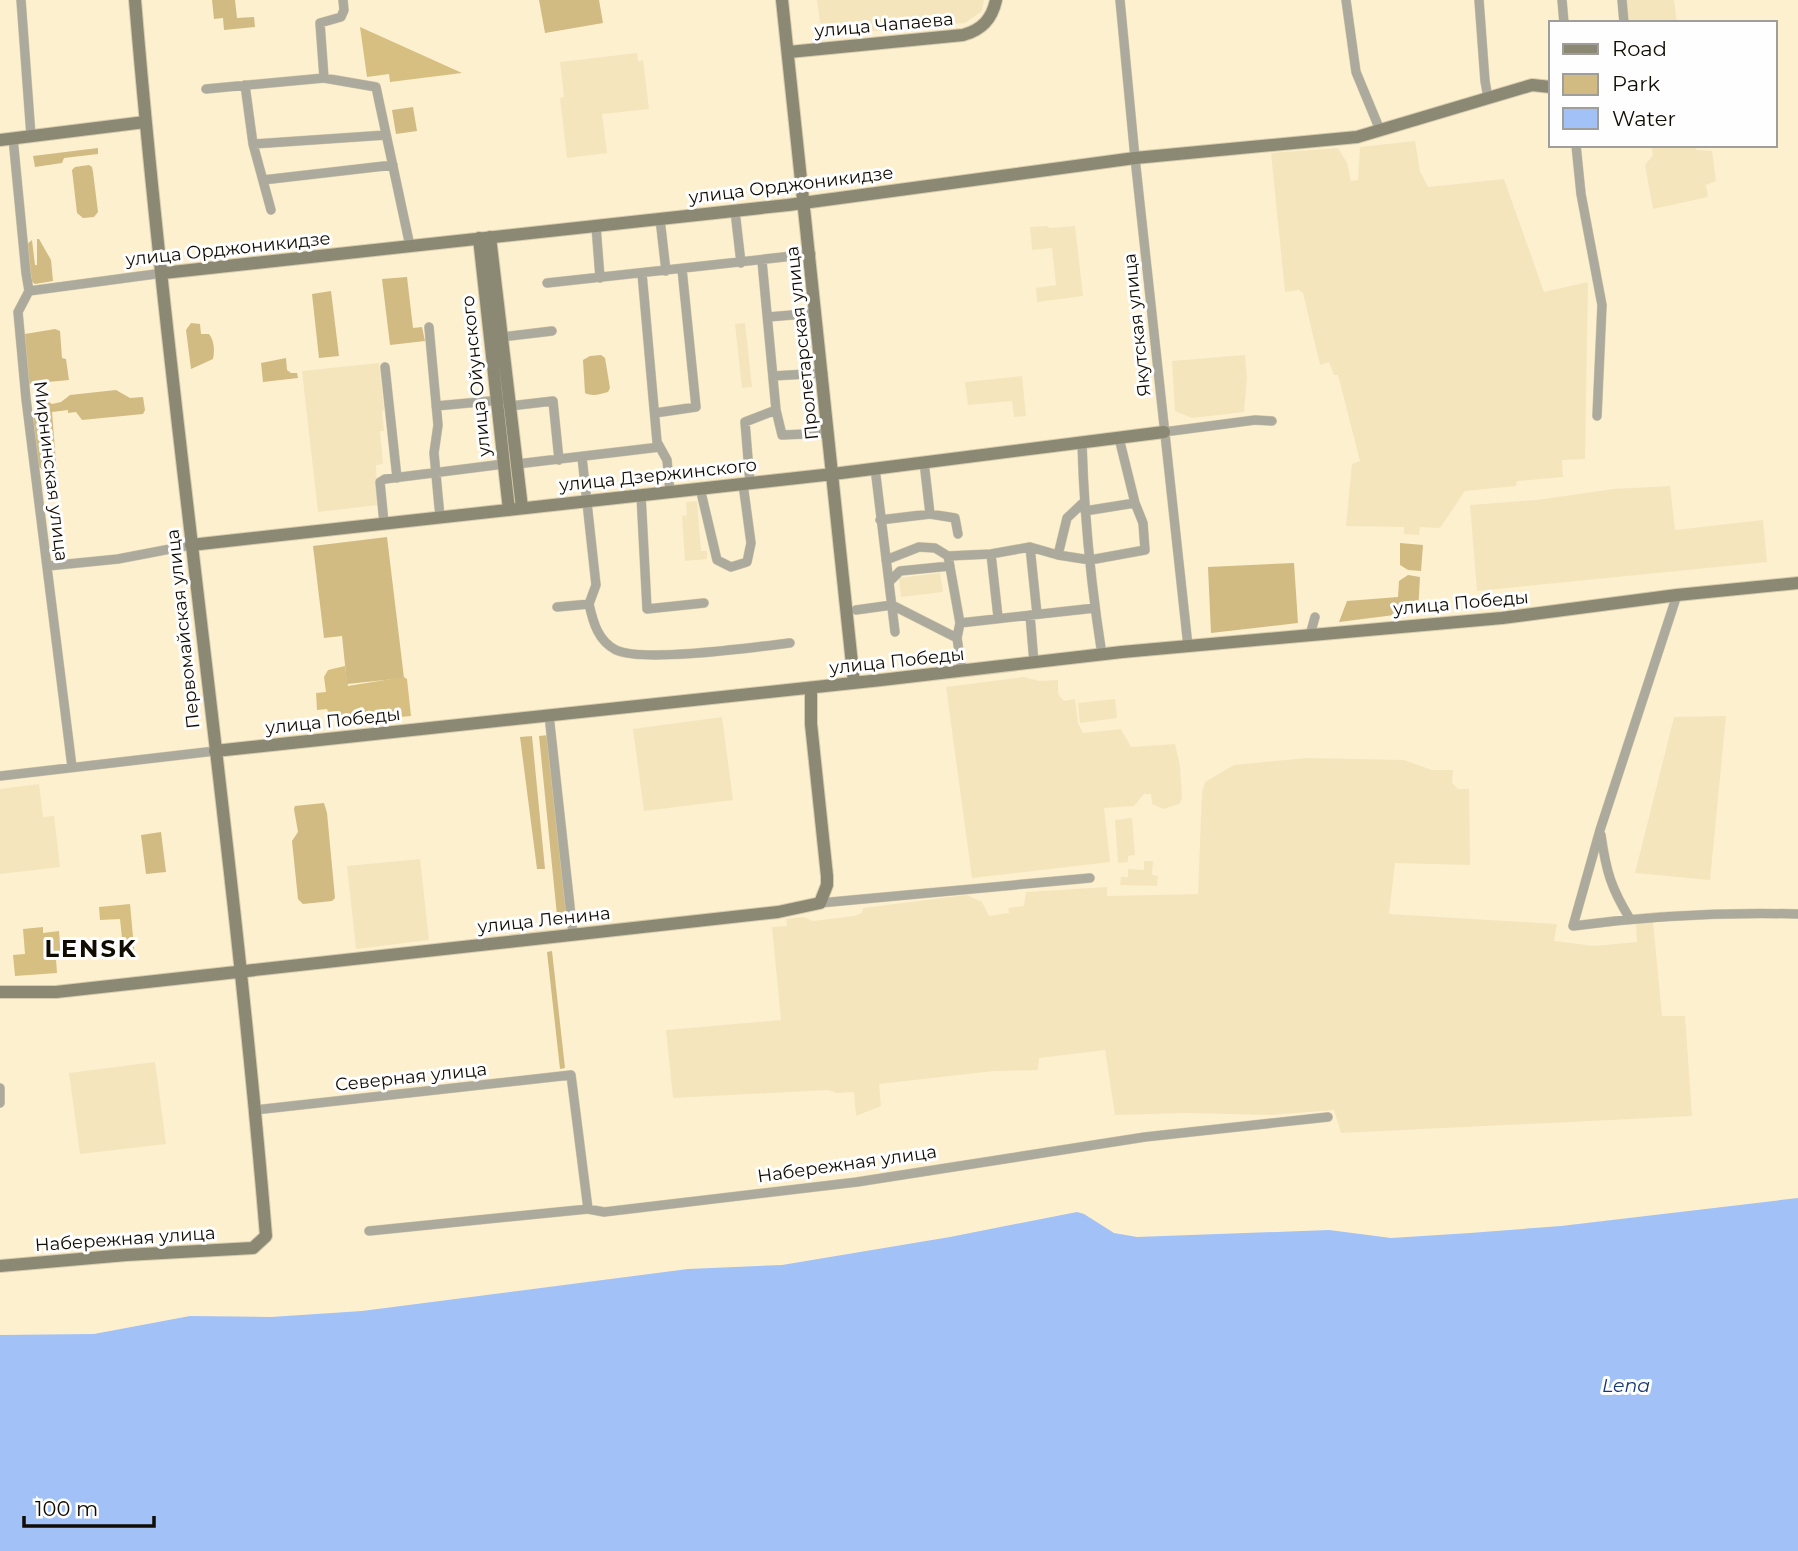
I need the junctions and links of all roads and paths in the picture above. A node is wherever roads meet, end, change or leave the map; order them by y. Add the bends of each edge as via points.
1 (20, 0) edge
2 (135, 0) edge
3 (343, 0) edge
4 (782, 0) edge
5 (996, 0) edge
6 (1120, 0) edge
7 (1346, 0) edge
8 (1479, 0) edge
9 (1562, 0) edge
10 (1622, 0) edge
11 (1564, 21) edge
12 (1624, 21) edge
13 (789, 52) junction
14 (324, 78) junction
15 (246, 85) junction
16 (1549, 87) edge
17 (206, 89) dead end
18 (1488, 98) junction
19 (145, 122) junction
20 (1380, 131) junction
21 (386, 135) junction
22 (32, 136) junction
23 (7, 139) edge
24 (253, 144) junction
25 (1576, 147) edge
26 (1135, 158) junction
27 (393, 165) junction
28 (263, 180) junction
29 (805, 202) junction
30 (271, 209) dead end
31 (734, 211) junction
32 (660, 219) junction
33 (596, 226) junction
34 (484, 238) junction
35 (410, 246) junction
36 (810, 254) junction
37 (762, 261) junction
38 (741, 263) junction
39 (682, 269) junction
40 (666, 271) junction
41 (163, 273) junction
42 (642, 273) junction
43 (600, 278) junction
44 (547, 283) dead end
45 (29, 290) junction
46 (817, 313) junction
47 (768, 317) junction
48 (429, 327) dead end
49 (552, 331) dead end
50 (502, 337) junction
51 (385, 367) dead end
52 (822, 373) junction
53 (773, 376) junction
54 (505, 402) junction
55 (436, 406) junction
56 (776, 410) junction
57 (655, 412) junction
58 (1597, 416) dead end
59 (1272, 421) dead end
60 (1164, 432) junction
61 (829, 433) junction
62 (1119, 438) junction
63 (1083, 443) junction
64 (660, 447) junction
65 (582, 457) junction
66 (559, 460) junction
67 (924, 462) junction
68 (510, 464) junction
69 (875, 468) junction
70 (436, 474) junction
71 (833, 474) junction
72 (397, 478) junction
73 (747, 483) junction
74 (699, 488) junction
75 (670, 492) junction
76 (641, 495) junction
77 (588, 501) junction
78 (1135, 503) junction
79 (1085, 507) junction
80 (516, 509) junction
81 (930, 514) junction
82 (440, 517) junction
83 (880, 520) junction
84 (384, 523) junction
85 (958, 534) dead end
86 (191, 545) junction
87 (1030, 547) junction
88 (991, 554) junction
89 (1058, 555) junction
90 (886, 560) junction
91 (1090, 560) junction
92 (949, 561) junction
93 (48, 566) junction
94 (889, 582) junction
95 (1798, 583) edge
96 (1677, 595) junction
97 (704, 603) dead end
98 (589, 604) junction
99 (892, 605) junction
100 (557, 607) dead end
101 (1095, 608) junction
102 (856, 610) dead end
103 (1033, 614) junction
104 (998, 617) junction
105 (1315, 617) dead end
106 (960, 623) junction
107 (895, 632) dead end
108 (1310, 635) junction
109 (957, 638) junction
110 (790, 643) dead end
111 (1188, 646) junction
112 (1102, 655) junction
113 (1034, 663) junction
114 (962, 671) junction
115 (854, 683) junction
116 (811, 688) junction
117 (549, 715) junction
118 (215, 751) junction
119 (72, 767) junction
120 (0, 776) edge
121 (1600, 830) junction
122 (1090, 878) dead end
123 (820, 903) junction
124 (1798, 914) edge
125 (1630, 919) junction
126 (573, 934) junction
127 (240, 972) junction
128 (0, 992) edge
129 (0, 1088) edge
130 (1, 1103) edge
131 (256, 1110) junction
132 (1328, 1117) dead end
133 (588, 1209) junction
134 (369, 1231) dead end
135 (253, 1248) joint
136 (0, 1266) edge

1 - 22 street
2 - 19 main road, Первомайская улица
3 - 14 street via 341,17 320,23
4 - 13 main road, Пролетарская улица
5 - 13 main road, улица Чапаева via 981,28 963,35
6 - 26 street, Якутская улица
7 - 20 street via 1356,72
8 - 18 street
9 - 11 street
10 - 12 street
13 - 29 main road, Пролетарская улица
14 - 15 street
14 - 21 street via 376,87
15 - 17 street
15 - 24 street
16 - 18 main road, улица Орджоникидзе via 1532,85
18 - 20 main road, улица Орджоникидзе
19 - 22 main road
19 - 41 main road, Первомайская улица
20 - 26 main road, улица Орджоникидзе
21 - 24 street
21 - 27 street
22 - 23 main road
23 - 45 street, Мирнинская улица
24 - 28 street
25 - 58 street via 1602,304
26 - 29 main road, улица Орджоникидзе
26 - 60 street, Якутская улица
27 - 28 street
27 - 35 street
28 - 30 street
29 - 31 main road, улица Орджоникидзе
29 - 36 main road, Пролетарская улица
31 - 32 main road, улица Орджоникидзе
31 - 38 street
32 - 33 main road, улица Орджоникидзе
32 - 40 street
33 - 34 main road, улица Орджоникидзе
33 - 43 street
34 - 35 main road, улица Орджоникидзе
34 - 50 main road, улица Ойунского
34 - 54 main road, улица Ойунского
35 - 41 main road, улица Орджоникидзе
36 - 37 street
36 - 46 main road, Пролетарская улица
37 - 38 street
37 - 47 street
38 - 39 street
39 - 40 street
39 - 57 street via 696,407
40 - 42 street
41 - 45 street, улица Орджоникидзе
41 - 86 main road, Первомайская улица
42 - 43 street
42 - 57 street
43 - 44 street
45 - 93 street, Мирнинская улица via 18,312
46 - 47 street
46 - 52 main road, Пролетарская улица
47 - 53 street
48 - 55 street
49 - 50 street
50 - 54 main road, улица Ойунского
51 - 72 street
52 - 53 street
52 - 61 main road, Пролетарская улица
53 - 56 street
54 - 55 street
54 - 66 street via 553,401
54 - 68 main road, улица Ойунского
55 - 70 street
56 - 61 street via 782,435
56 - 73 street via 745,422
57 - 64 street
59 - 60 street, улица Дзержинского
60 - 62 main road, улица Дзержинского
60 - 111 street, Якутская улица
61 - 71 main road, Пролетарская улица
62 - 63 main road, улица Дзержинского
62 - 78 street
63 - 67 main road, улица Дзержинского
63 - 79 street
64 - 65 street
64 - 75 street via 667,460
65 - 66 street
65 - 77 street
66 - 68 street
67 - 69 main road, улица Дзержинского
67 - 81 street
68 - 70 street
68 - 80 main road, улица Ойунского
69 - 71 main road, улица Дзержинского
69 - 83 street
70 - 72 street
70 - 82 street
71 - 73 main road, улица Дзержинского
71 - 115 main road, Пролетарская улица
72 - 84 street via 380,482
73 - 74 main road, улица Дзержинского
73 - 74 street via 751,543 747,562 731,567 717,560
74 - 75 main road, улица Дзержинского
75 - 76 main road, улица Дзержинского
76 - 77 main road, улица Дзержинского
76 - 97 street via 648,609
77 - 80 main road, улица Дзержинского
77 - 98 street via 596,585
78 - 79 street
78 - 91 street via 1143,523 1145,550
79 - 89 street via 1066,518
79 - 91 street
80 - 82 main road, улица Дзержинского
81 - 83 street
81 - 85 street via 955,518
82 - 84 main road, улица Дзержинского
83 - 90 street
84 - 86 main road, улица Дзержинского
86 - 93 street, улица Дзержинского
86 - 118 main road, Первомайская улица
87 - 88 street
87 - 89 street
87 - 103 street
88 - 92 street
88 - 104 street
89 - 91 street
90 - 92 street via 919,547 935,548
90 - 94 street
91 - 101 street
92 - 94 street via 901,571
92 - 106 street
93 - 119 street, Мирнинская улица
94 - 99 street
95 - 96 main road, улица Победы
96 - 108 main road, улица Победы via 1502,618
96 - 121 street
98 - 100 street
98 - 110 street via 603,639 629,655
99 - 102 street
99 - 107 street
99 - 109 street
101 - 103 street
101 - 112 street
103 - 104 street
103 - 113 street
104 - 106 street
105 - 108 street
106 - 109 street
108 - 111 main road, улица Победы
109 - 114 street
111 - 112 main road, улица Победы
112 - 113 main road, улица Победы
113 - 114 main road, улица Победы
114 - 115 main road, улица Победы
115 - 116 main road, улица Победы
116 - 117 main road, улица Победы
116 - 123 main road via 827,876
117 - 118 main road, улица Победы
117 - 126 street
118 - 119 street, улица Победы
118 - 127 main road, Первомайская улица
119 - 120 street, улица Победы
121 - 125 street via 1606,874
121 - 125 street via 1573,926
122 - 123 street, улица Ленина
123 - 126 main road, улица Ленина via 778,912
124 - 125 street
126 - 127 main road, улица Ленина
127 - 128 main road, улица Ленина via 56,992
127 - 131 main road, Первомайская улица
129 - 130 street
131 - 133 street, Северная улица via 571,1075
131 - 135 main road, Первомайская улица via 266,1236
132 - 133 street, Набережная улица via 1145,1137 767,1194 604,1212
133 - 134 street, Набережная улица
135 - 136 main road, Набережная улица

